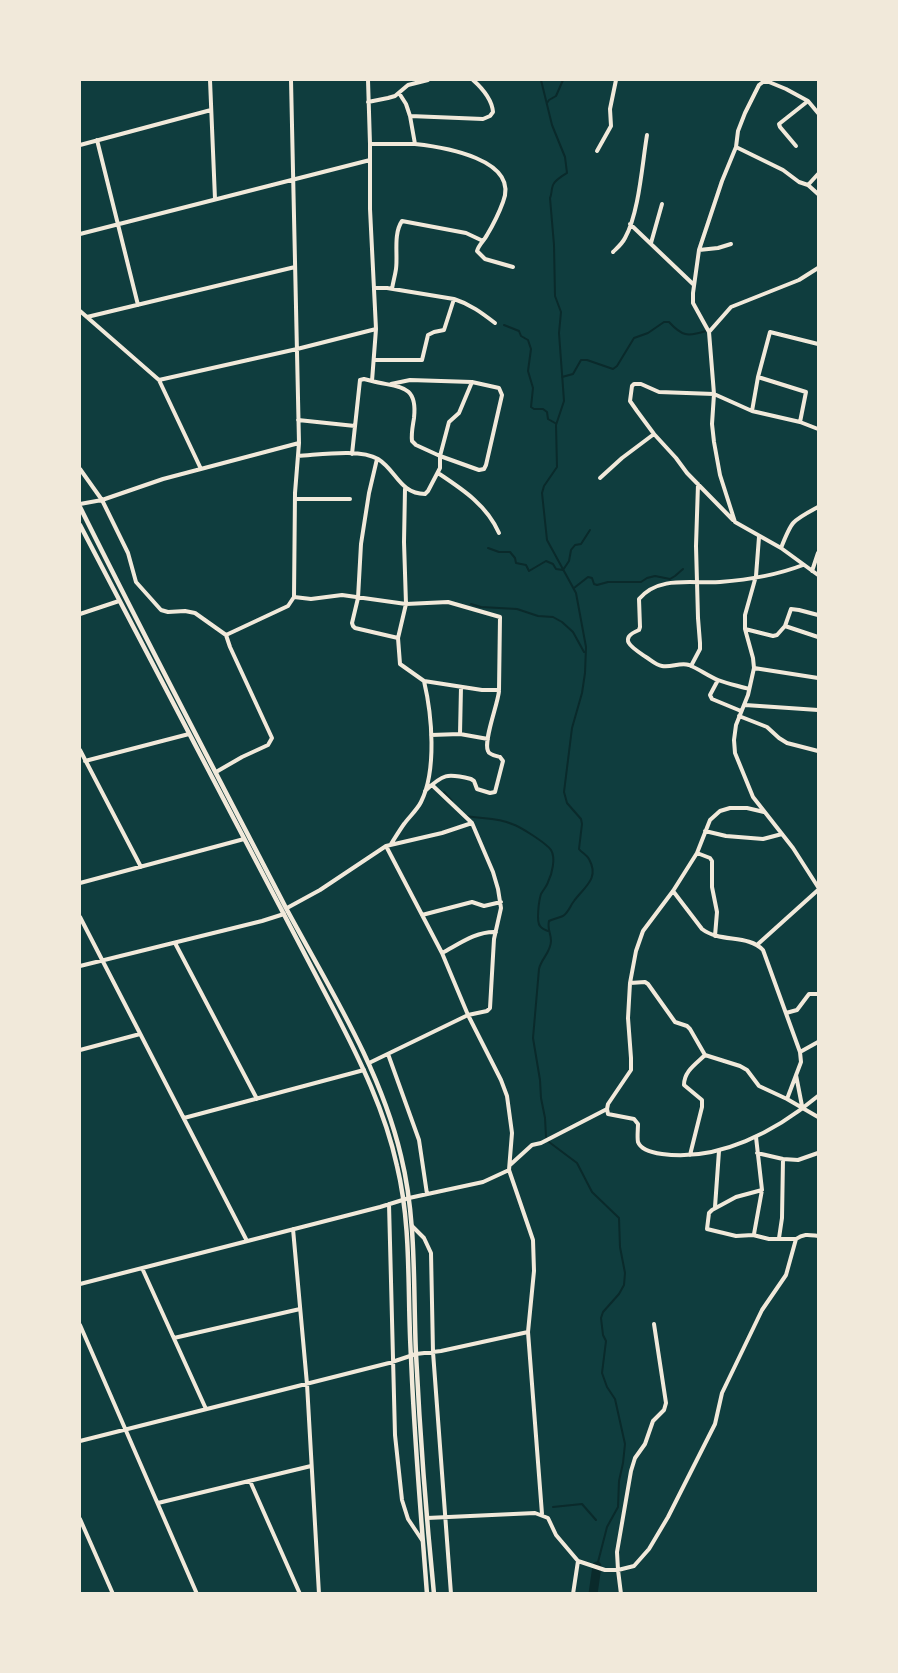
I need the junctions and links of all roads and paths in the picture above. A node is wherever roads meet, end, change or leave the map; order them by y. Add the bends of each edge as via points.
1 (210, 80) edge
2 (291, 80) edge
3 (368, 80) edge
4 (428, 80) edge
5 (473, 80) edge
6 (616, 80) edge
7 (399, 93) junction
8 (808, 101) junction
9 (368, 102) junction
10 (211, 111) junction
11 (819, 113) edge
12 (410, 116) junction
13 (647, 135) dead end
14 (97, 140) junction
15 (80, 144) edge
16 (370, 144) junction
17 (415, 144) junction
18 (796, 146) dead end
19 (736, 147) junction
20 (597, 150) dead end
21 (370, 160) junction
22 (819, 174) edge
23 (293, 180) junction
24 (808, 185) junction
25 (819, 194) edge
26 (215, 199) junction
27 (662, 204) dead end
28 (119, 224) junction
29 (630, 224) junction
30 (80, 234) edge
31 (483, 241) junction
32 (651, 244) junction
33 (731, 244) dead end
34 (699, 250) junction
35 (613, 252) dead end
36 (295, 267) junction
37 (513, 267) dead end
38 (819, 268) edge
39 (694, 285) junction
40 (375, 288) junction
41 (392, 289) junction
42 (454, 299) junction
43 (138, 305) junction
44 (80, 311) edge
45 (87, 316) junction
46 (495, 323) dead end
47 (376, 329) junction
48 (709, 332) junction
49 (819, 344) edge
50 (297, 349) junction
51 (374, 360) junction
52 (758, 377) junction
53 (159, 380) junction
54 (372, 381) junction
55 (472, 382) junction
56 (390, 384) junction
57 (714, 394) junction
58 (752, 411) junction
59 (298, 420) junction
60 (800, 422) junction
61 (355, 426) junction
62 (819, 429) edge
63 (654, 434) junction
64 (299, 443) junction
65 (352, 454) junction
66 (298, 456) junction
67 (440, 456) junction
68 (378, 458) junction
69 (80, 469) edge
70 (201, 469) junction
71 (438, 473) junction
72 (600, 478) dead end
73 (698, 484) junction
74 (405, 489) junction
75 (350, 498) dead end
76 (295, 499) junction
77 (102, 500) junction
78 (80, 506) edge
79 (819, 507) edge
80 (735, 522) junction
81 (80, 525) edge
82 (499, 533) dead end
83 (759, 537) junction
84 (781, 548) junction
85 (819, 553) edge
86 (804, 565) junction
87 (812, 571) junction
88 (819, 575) edge
89 (756, 576) junction
90 (697, 581) junction
91 (294, 597) junction
92 (358, 598) junction
93 (119, 601) junction
94 (406, 604) junction
95 (80, 614) edge
96 (819, 615) edge
97 (785, 626) junction
98 (745, 629) junction
99 (226, 634) junction
100 (398, 638) junction
101 (819, 638) edge
102 (692, 666) junction
103 (754, 668) junction
104 (819, 678) edge
105 (718, 680) junction
106 (424, 681) junction
107 (461, 687) junction
108 (749, 689) junction
109 (499, 690) junction
110 (745, 705) junction
111 (819, 710) edge
112 (740, 713) junction
113 (189, 734) junction
114 (460, 734) junction
115 (431, 735) junction
116 (488, 739) junction
117 (80, 750) edge
118 (819, 751) edge
119 (86, 761) junction
120 (216, 772) junction
121 (432, 785) junction
122 (425, 791) junction
123 (764, 812) junction
124 (472, 823) junction
125 (705, 831) junction
126 (782, 834) junction
127 (244, 839) junction
128 (388, 845) junction
129 (697, 853) junction
130 (141, 867) junction
131 (80, 883) edge
132 (819, 888) edge
133 (673, 891) junction
134 (501, 902) junction
135 (286, 908) junction
136 (284, 914) junction
137 (422, 915) junction
138 (80, 917) edge
139 (496, 932) junction
140 (715, 936) junction
141 (175, 943) junction
142 (758, 944) junction
143 (442, 954) junction
144 (102, 960) junction
145 (80, 966) edge
146 (630, 983) junction
147 (819, 994) edge
148 (786, 1013) junction
149 (468, 1015) junction
150 (140, 1034) junction
151 (819, 1042) edge
152 (80, 1050) edge
153 (800, 1052) junction
154 (388, 1054) junction
155 (705, 1055) junction
156 (369, 1063) junction
157 (364, 1070) junction
158 (796, 1074) junction
159 (819, 1096) edge
160 (257, 1099) junction
161 (787, 1099) junction
162 (803, 1107) junction
163 (607, 1109) junction
164 (819, 1117) edge
165 (184, 1118) junction
166 (756, 1137) junction
167 (719, 1151) junction
168 (758, 1153) junction
169 (819, 1153) edge
170 (690, 1155) junction
171 (783, 1159) junction
172 (510, 1167) junction
173 (762, 1190) junction
174 (427, 1194) junction
175 (406, 1199) junction
176 (389, 1204) junction
177 (715, 1208) junction
178 (412, 1225) junction
179 (293, 1229) junction
180 (753, 1234) junction
181 (819, 1236) edge
182 (779, 1238) junction
183 (796, 1239) junction
184 (248, 1241) junction
185 (142, 1268) junction
186 (80, 1284) edge
187 (300, 1309) junction
188 (654, 1324) dead end
189 (80, 1325) edge
190 (528, 1332) junction
191 (174, 1338) junction
192 (433, 1352) junction
193 (413, 1355) junction
194 (394, 1361) junction
195 (307, 1384) junction
196 (206, 1410) junction
197 (126, 1429) junction
198 (80, 1441) edge
199 (312, 1466) junction
200 (250, 1481) junction
201 (158, 1503) junction
202 (542, 1514) junction
203 (446, 1517) junction
204 (427, 1518) junction
205 (80, 1521) edge
206 (423, 1541) junction
207 (578, 1561) junction
208 (618, 1570) junction
209 (112, 1593) edge
210 (197, 1593) edge
211 (300, 1593) edge
212 (319, 1593) edge
213 (427, 1593) edge
214 (434, 1593) edge
215 (451, 1593) edge
216 (573, 1593) edge
217 (621, 1593) edge

1 - 10 street
2 - 23 street
3 - 9 street
4 - 7 street
5 - 12 street via 493,106 490,116
6 - 20 street via 610,126
7 - 9 street
7 - 12 street
8 - 11 street
8 - 18 street via 779,124
8 - 19 street via 763,82 745,113
9 - 16 street
10 - 14 street
10 - 26 street
12 - 17 street
13 - 29 street
14 - 15 street
14 - 28 street
16 - 17 street
16 - 21 street
17 - 31 street via 473,158 502,175 507,190
19 - 24 street
19 - 34 street
21 - 23 street
21 - 40 street
22 - 24 street
23 - 26 street
23 - 36 street
24 - 25 street
26 - 28 street
27 - 32 street
28 - 30 street
28 - 43 street
29 - 32 street
29 - 35 street via 626,237
31 - 37 street via 477,249 479,254
31 - 41 street via 466,233 402,221
32 - 39 street
33 - 34 street
34 - 39 street
36 - 43 street
36 - 50 street
38 - 48 street via 736,305
39 - 48 street via 693,303
40 - 41 street
40 - 47 street
41 - 42 street
42 - 46 street
42 - 51 street via 444,330 428,336 422,360
43 - 45 street
44 - 45 street
45 - 53 street
47 - 50 street
47 - 51 street
48 - 57 street
49 - 52 street via 770,332
50 - 53 street
50 - 59 street
51 - 54 street
52 - 58 street
52 - 60 street via 806,392
53 - 70 street
54 - 56 street
54 - 61 street via 360,380
55 - 56 street via 410,380
55 - 67 street via 459,413 449,422
55 - 67 street via 499,388 502,395 486,465 479,470
56 - 67 street via 406,389 415,400 412,441
57 - 58 street
57 - 63 street via 659,392 634,384 630,401
57 - 80 street via 714,442
58 - 60 street
59 - 61 street
59 - 64 street
60 - 62 street
61 - 65 street
63 - 72 street
63 - 73 street
64 - 66 street
64 - 70 street
65 - 66 street
65 - 68 street
66 - 76 street
67 - 71 street
68 - 74 street
68 - 92 street via 361,544
69 - 77 street
70 - 77 street
71 - 74 street via 425,494
71 - 82 street via 465,490
73 - 80 street
73 - 90 street
74 - 94 street
75 - 76 street
76 - 91 street
77 - 78 street
77 - 99 street via 128,553 136,582 161,610 195,613
78 - 120 street
79 - 84 street via 791,523
80 - 83 street
81 - 93 street
83 - 84 street
83 - 89 street
84 - 86 street
85 - 87 street
86 - 87 street
86 - 89 street
87 - 88 street
89 - 90 street
89 - 98 street
90 - 102 street via 700,643
90 - 102 street via 664,583 642,596 638,602 640,628 628,641 630,647 659,666
91 - 92 street
91 - 99 street via 279,611
92 - 94 street
92 - 100 street via 353,626
93 - 95 street
93 - 113 street
94 - 100 street
94 - 109 street via 448,602 500,618
96 - 97 street via 791,609
97 - 98 street via 773,636
97 - 101 street
98 - 103 street
99 - 120 street via 272,738 268,745
100 - 106 street via 400,664
102 - 105 street
103 - 104 street
103 - 108 street
105 - 108 street
105 - 112 street via 710,695 712,699
106 - 107 street
106 - 115 street
107 - 109 street
107 - 114 street
108 - 110 street
109 - 116 street
110 - 111 street
110 - 112 street
112 - 118 street via 787,743
112 - 123 street via 735,753 753,797
113 - 119 street
113 - 127 street
114 - 115 street
114 - 116 street
115 - 122 street
116 - 121 street via 488,751 502,761 493,794 477,789 471,779 457,776 438,778
117 - 119 street
119 - 130 street
120 - 135 street
121 - 122 street
121 - 124 street
122 - 128 street via 420,804
123 - 125 street via 747,808 720,811
123 - 126 street
124 - 128 street
124 - 134 street
125 - 126 street via 763,839
125 - 129 street
126 - 132 street
127 - 130 street
127 - 136 street
128 - 135 street
128 - 137 street
129 - 133 street
129 - 140 street via 712,861
130 - 131 street
132 - 142 street
133 - 140 street via 702,929
133 - 146 street via 643,931
134 - 137 street via 487,906 472,902
134 - 139 street
135 - 156 street
136 - 141 street
136 - 157 street
137 - 143 street
138 - 144 street
139 - 143 street via 473,936
139 - 149 street via 490,1008
140 - 142 street
141 - 144 street
141 - 160 street
142 - 148 street
143 - 149 street
144 - 145 street
144 - 150 street
146 - 155 street via 648,984 675,1022 690,1029
146 - 163 street via 631,1070
147 - 148 street via 809,994 797,1011
148 - 153 street
149 - 154 street
149 - 172 street via 507,1096 512,1133
150 - 152 street
150 - 165 street
151 - 153 street
153 - 158 street
154 - 156 street
154 - 174 street via 419,1140
155 - 161 street via 740,1066 759,1086
155 - 170 street via 684,1077 684,1085 702,1100
156 - 175 street via 395,1132
157 - 160 street
157 - 175 street via 389,1135
158 - 161 street
158 - 162 street
159 - 162 street
160 - 165 street
161 - 162 street
162 - 164 street
162 - 166 street
163 - 170 street via 608,1114 634,1119 638,1124 638,1142 643,1147 654,1153
163 - 172 street via 532,1145
165 - 184 street
166 - 167 street
166 - 168 street
167 - 170 street
167 - 177 street
168 - 171 street
168 - 173 street
169 - 171 street via 798,1160
171 - 182 street
172 - 174 street via 483,1182
172 - 190 street via 532,1240 534,1271
173 - 177 street
173 - 180 street
174 - 175 street
175 - 176 street
175 - 178 street
175 - 193 street
176 - 179 street
176 - 194 street
177 - 180 street via 709,1213 708,1230 736,1236
178 - 192 street via 431,1253
178 - 193 street
179 - 184 street
179 - 187 street
180 - 182 street
181 - 183 street via 808,1234
182 - 183 street
183 - 208 street via 786,1275 741,1350 722,1393 715,1424 668,1517 634,1566
184 - 185 street
185 - 186 street
185 - 191 street
187 - 191 street
187 - 195 street
188 - 208 street via 666,1403 653,1421 631,1471 617,1552
189 - 197 street
190 - 192 street
190 - 202 street
191 - 196 street
192 - 193 street
192 - 203 street
193 - 194 street
193 - 204 street
193 - 206 street
194 - 195 street
194 - 206 street via 395,1435 402,1500 408,1519
195 - 196 street
195 - 199 street
196 - 197 street
197 - 198 street
197 - 201 street
199 - 200 street
199 - 212 street
200 - 201 street
200 - 211 street
201 - 210 street
202 - 203 street
202 - 207 street
203 - 204 street
203 - 215 street
204 - 214 street
205 - 209 street
206 - 213 street
207 - 208 street
207 - 216 street
208 - 217 street

